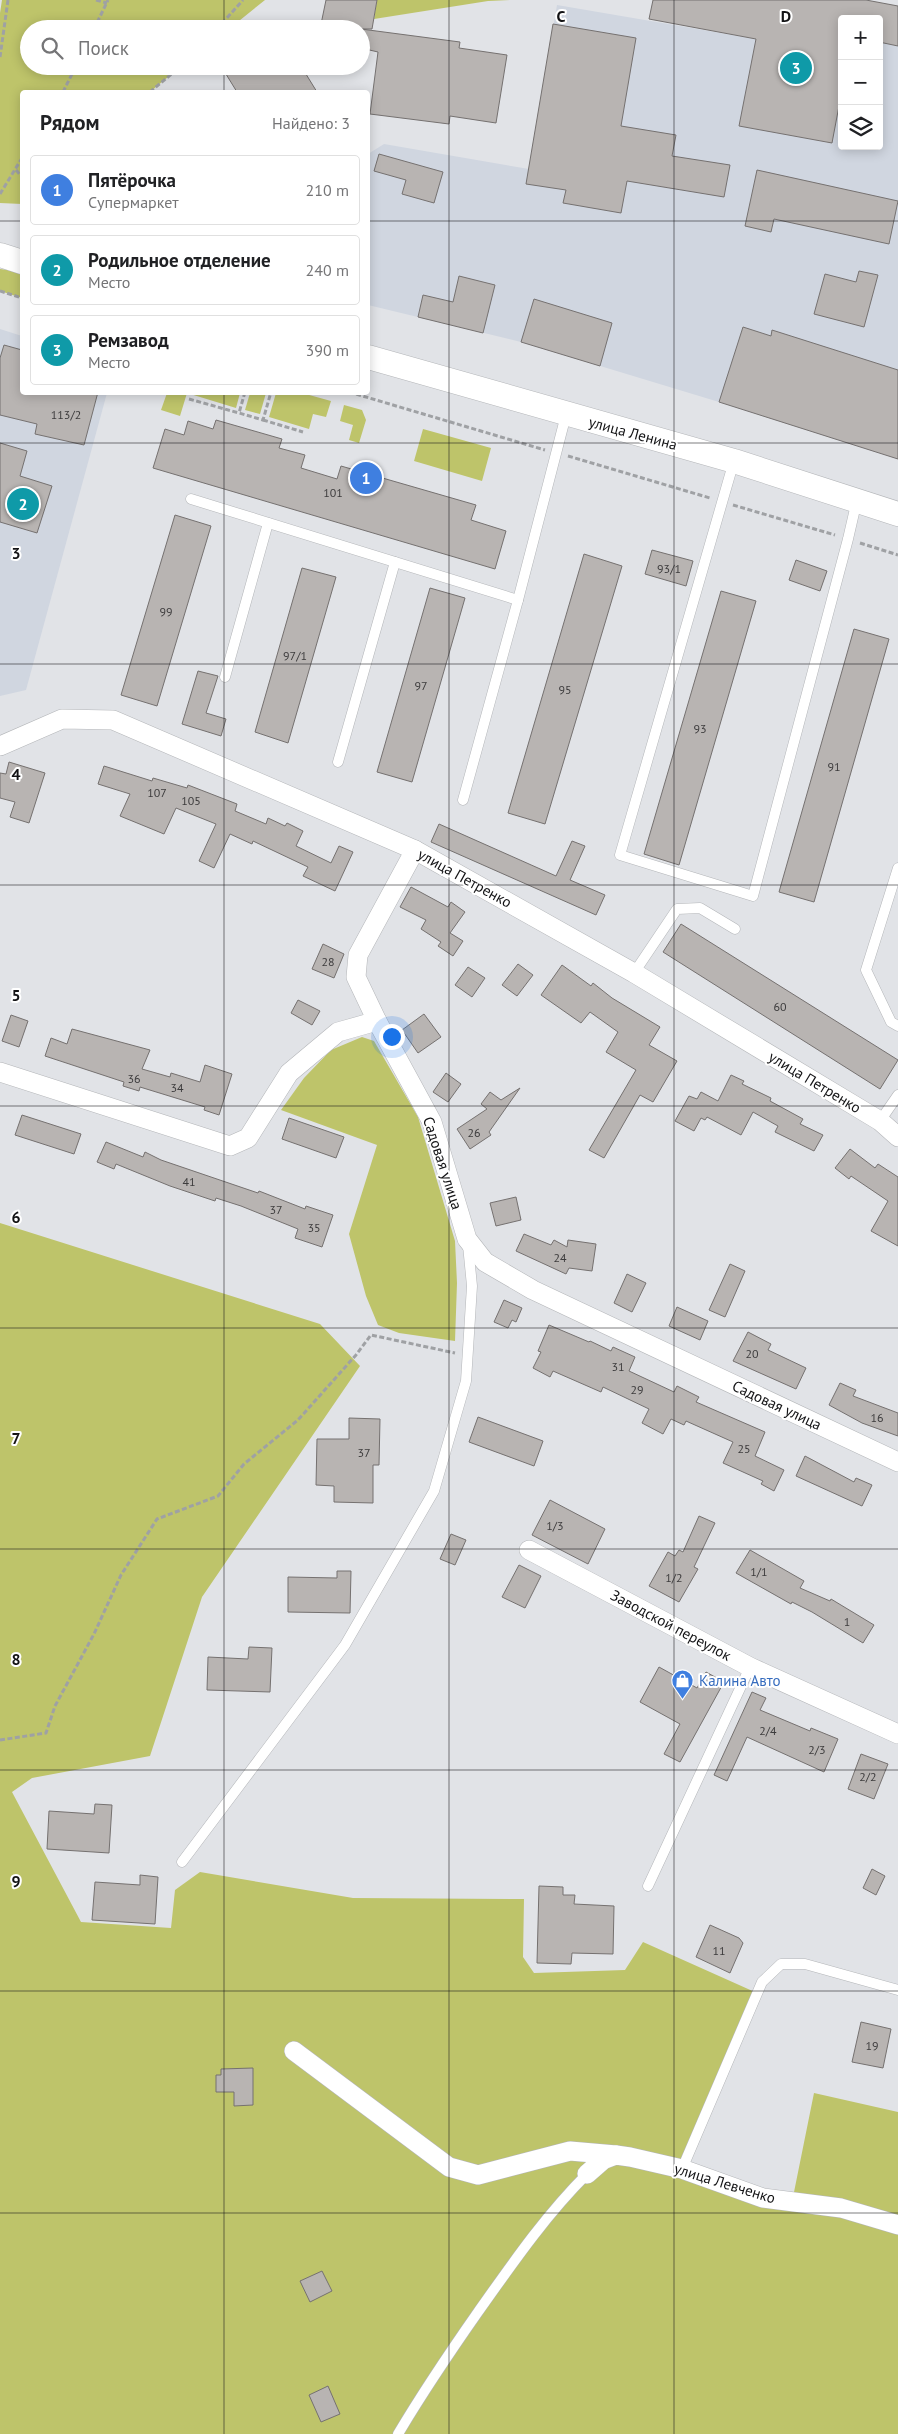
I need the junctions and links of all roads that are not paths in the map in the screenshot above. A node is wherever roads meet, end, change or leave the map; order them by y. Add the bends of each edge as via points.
1 (0, 255) edge
2 (20, 261) edge
3 (370, 358) edge
4 (566, 415) junction
5 (734, 461) junction
6 (191, 499) dead end
7 (857, 500) junction
8 (898, 514) edge
9 (268, 523) junction
10 (395, 562) junction
11 (518, 600) junction
12 (225, 677) dead end
13 (0, 746) edge
14 (338, 762) dead end
15 (463, 800) dead end
16 (415, 850) junction
17 (898, 868) edge
18 (735, 929) dead end
19 (634, 973) junction
20 (377, 1021) junction
21 (898, 1026) edge
22 (0, 1072) edge
23 (898, 1095) edge
24 (880, 1121) junction
25 (898, 1137) edge
26 (468, 1239) junction
27 (898, 1462) edge
28 (528, 1550) dead end
29 (750, 1667) junction
30 (898, 1734) edge
31 (182, 1862) dead end
32 (648, 1886) dead end
33 (898, 1990) edge
34 (294, 2051) dead end
35 (616, 2156) junction
36 (682, 2169) junction
37 (587, 2174) joint
38 (898, 2225) edge
39 (398, 2434) edge

1 - 2 street
3 - 4 street, улица Ленина
4 - 5 street, улица Ленина
4 - 11 lane
5 - 7 street, улица Ленина
5 - 7 lane via 620,855 753,896
6 - 9 lane
7 - 8 street, улица Ленина
9 - 10 lane
9 - 12 lane
10 - 11 lane
10 - 14 lane
11 - 15 lane
13 - 16 street, улица Петренко via 62,719 113,720
16 - 19 street, улица Петренко
16 - 20 street, Садовая улица via 358,955 356,977
17 - 21 lane via 866,970 891,1022
18 - 19 lane via 700,908 677,909
19 - 24 street, улица Петренко
20 - 22 street via 338,1032 289,1073 248,1138 230,1146
20 - 26 street, Садовая улица via 432,1122
23 - 24 lane
24 - 25 street, улица Петренко
26 - 27 street, Садовая улица via 485,1262 533,1290
26 - 31 lane via 472,1286 466,1381 434,1491 345,1645
28 - 29 street, Заводской переулок
29 - 30 street, Заводской переулок
29 - 32 lane
33 - 36 lane via 805,1964 781,1964 762,1982
34 - 35 street, улица Левченко via 449,2167 478,2175 570,2151
35 - 36 street, улица Левченко
35 - 37 street via 603,2160
36 - 38 street, улица Левченко via 764,2198 841,2208
37 - 39 lane via 542,2224 502,2278 425,2388

